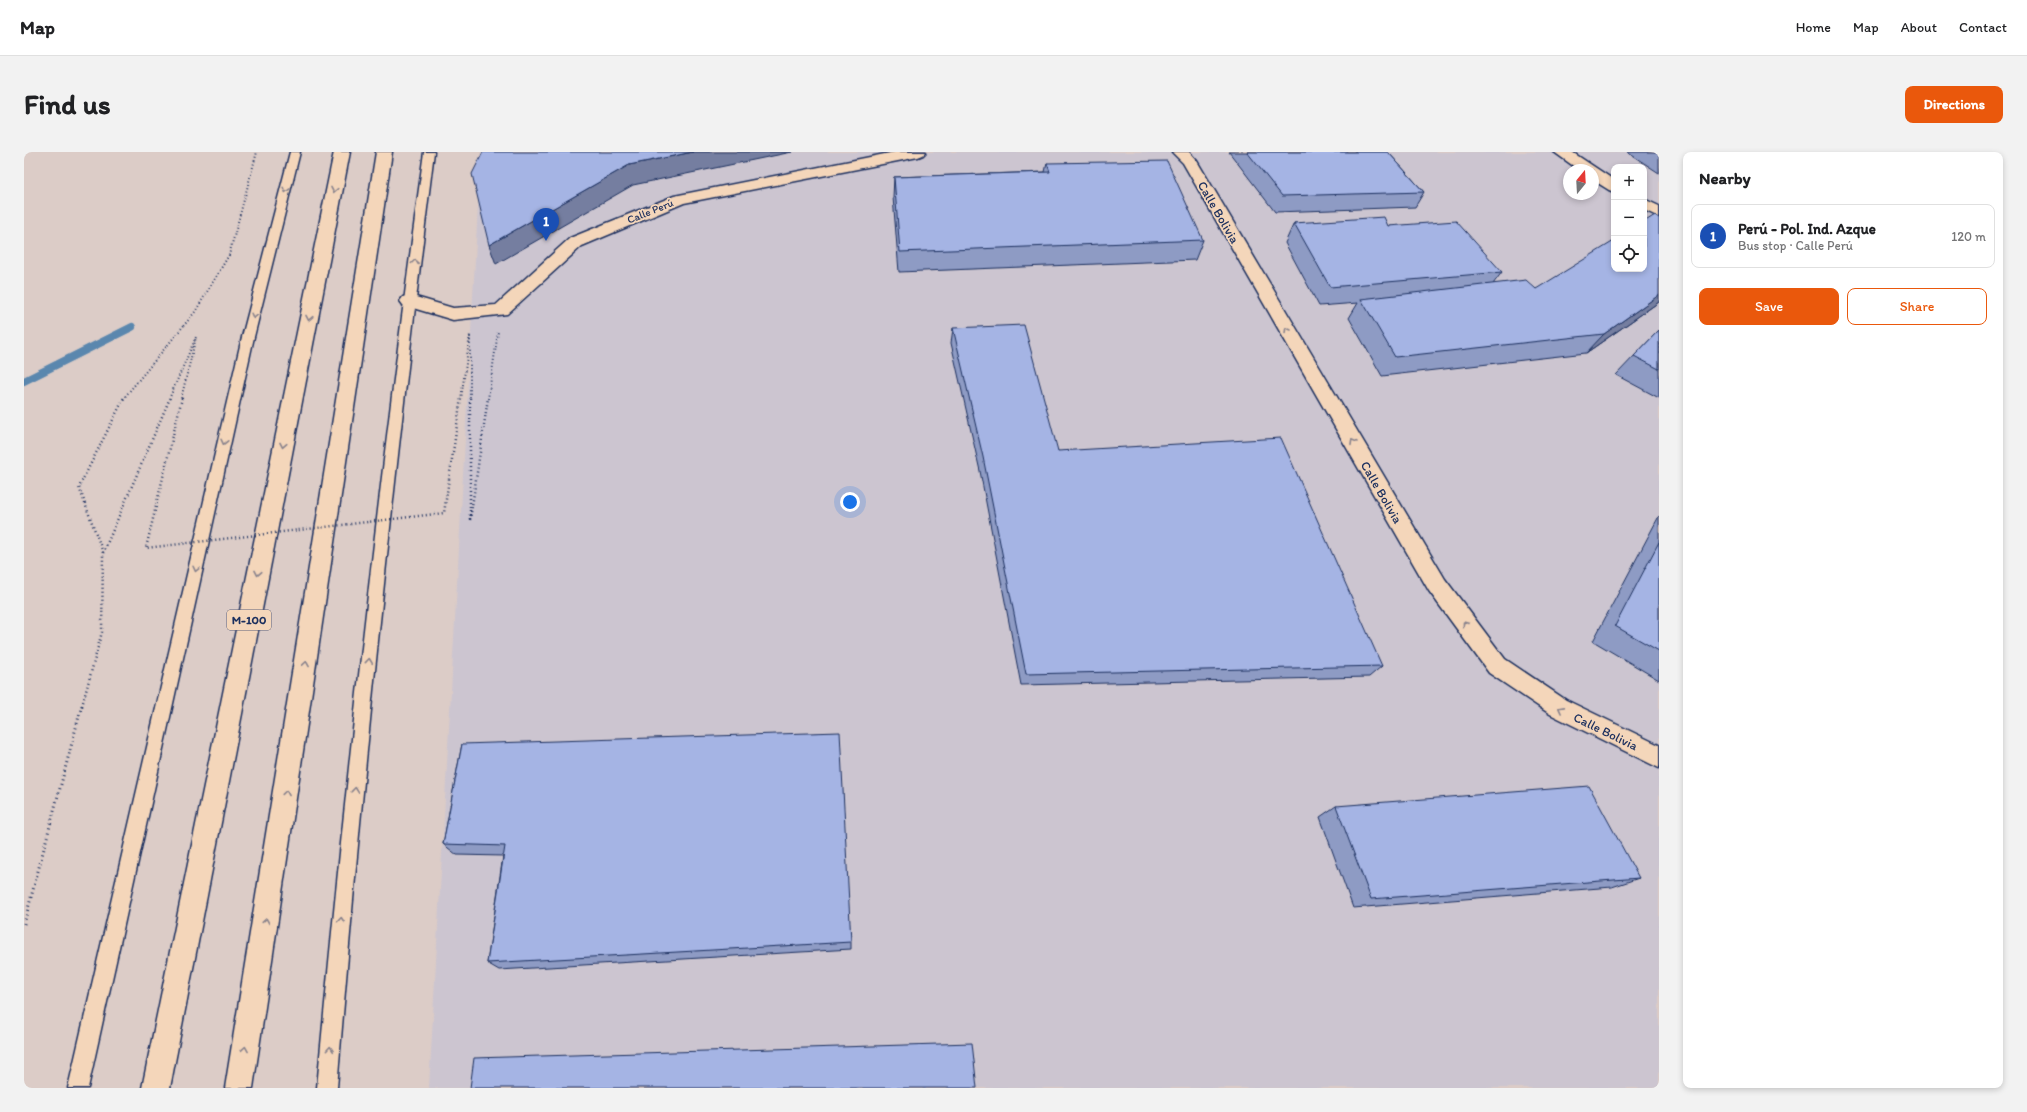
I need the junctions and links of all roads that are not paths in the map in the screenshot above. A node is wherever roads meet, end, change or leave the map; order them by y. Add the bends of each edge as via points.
1 (296, 152) edge
2 (342, 152) edge
3 (384, 152) edge
4 (429, 152) edge
5 (918, 152) edge
6 (1180, 152) edge
7 (1562, 152) edge
8 (1580, 164) edge
9 (1599, 177) edge
10 (1611, 185) edge
11 (1647, 206) edge
12 (1659, 212) edge
13 (409, 301) junction
14 (1659, 757) edge
15 (78, 1088) edge
16 (156, 1088) edge
17 (239, 1088) edge
18 (327, 1088) edge

1 -> 15 lane via 248,337
2 -> 16 main road, M-100
17 -> 3 main road
13 -> 4 lane
5 - 13 main road, Calle Perú via 680,199 576,242 501,310 453,314
14 -> 6 main road, Calle Bolivia via 1558,707 1497,666 1437,585 1189,160
7 - 8 main road
9 - 10 main road
11 - 12 main road
18 -> 13 lane via 344,888

